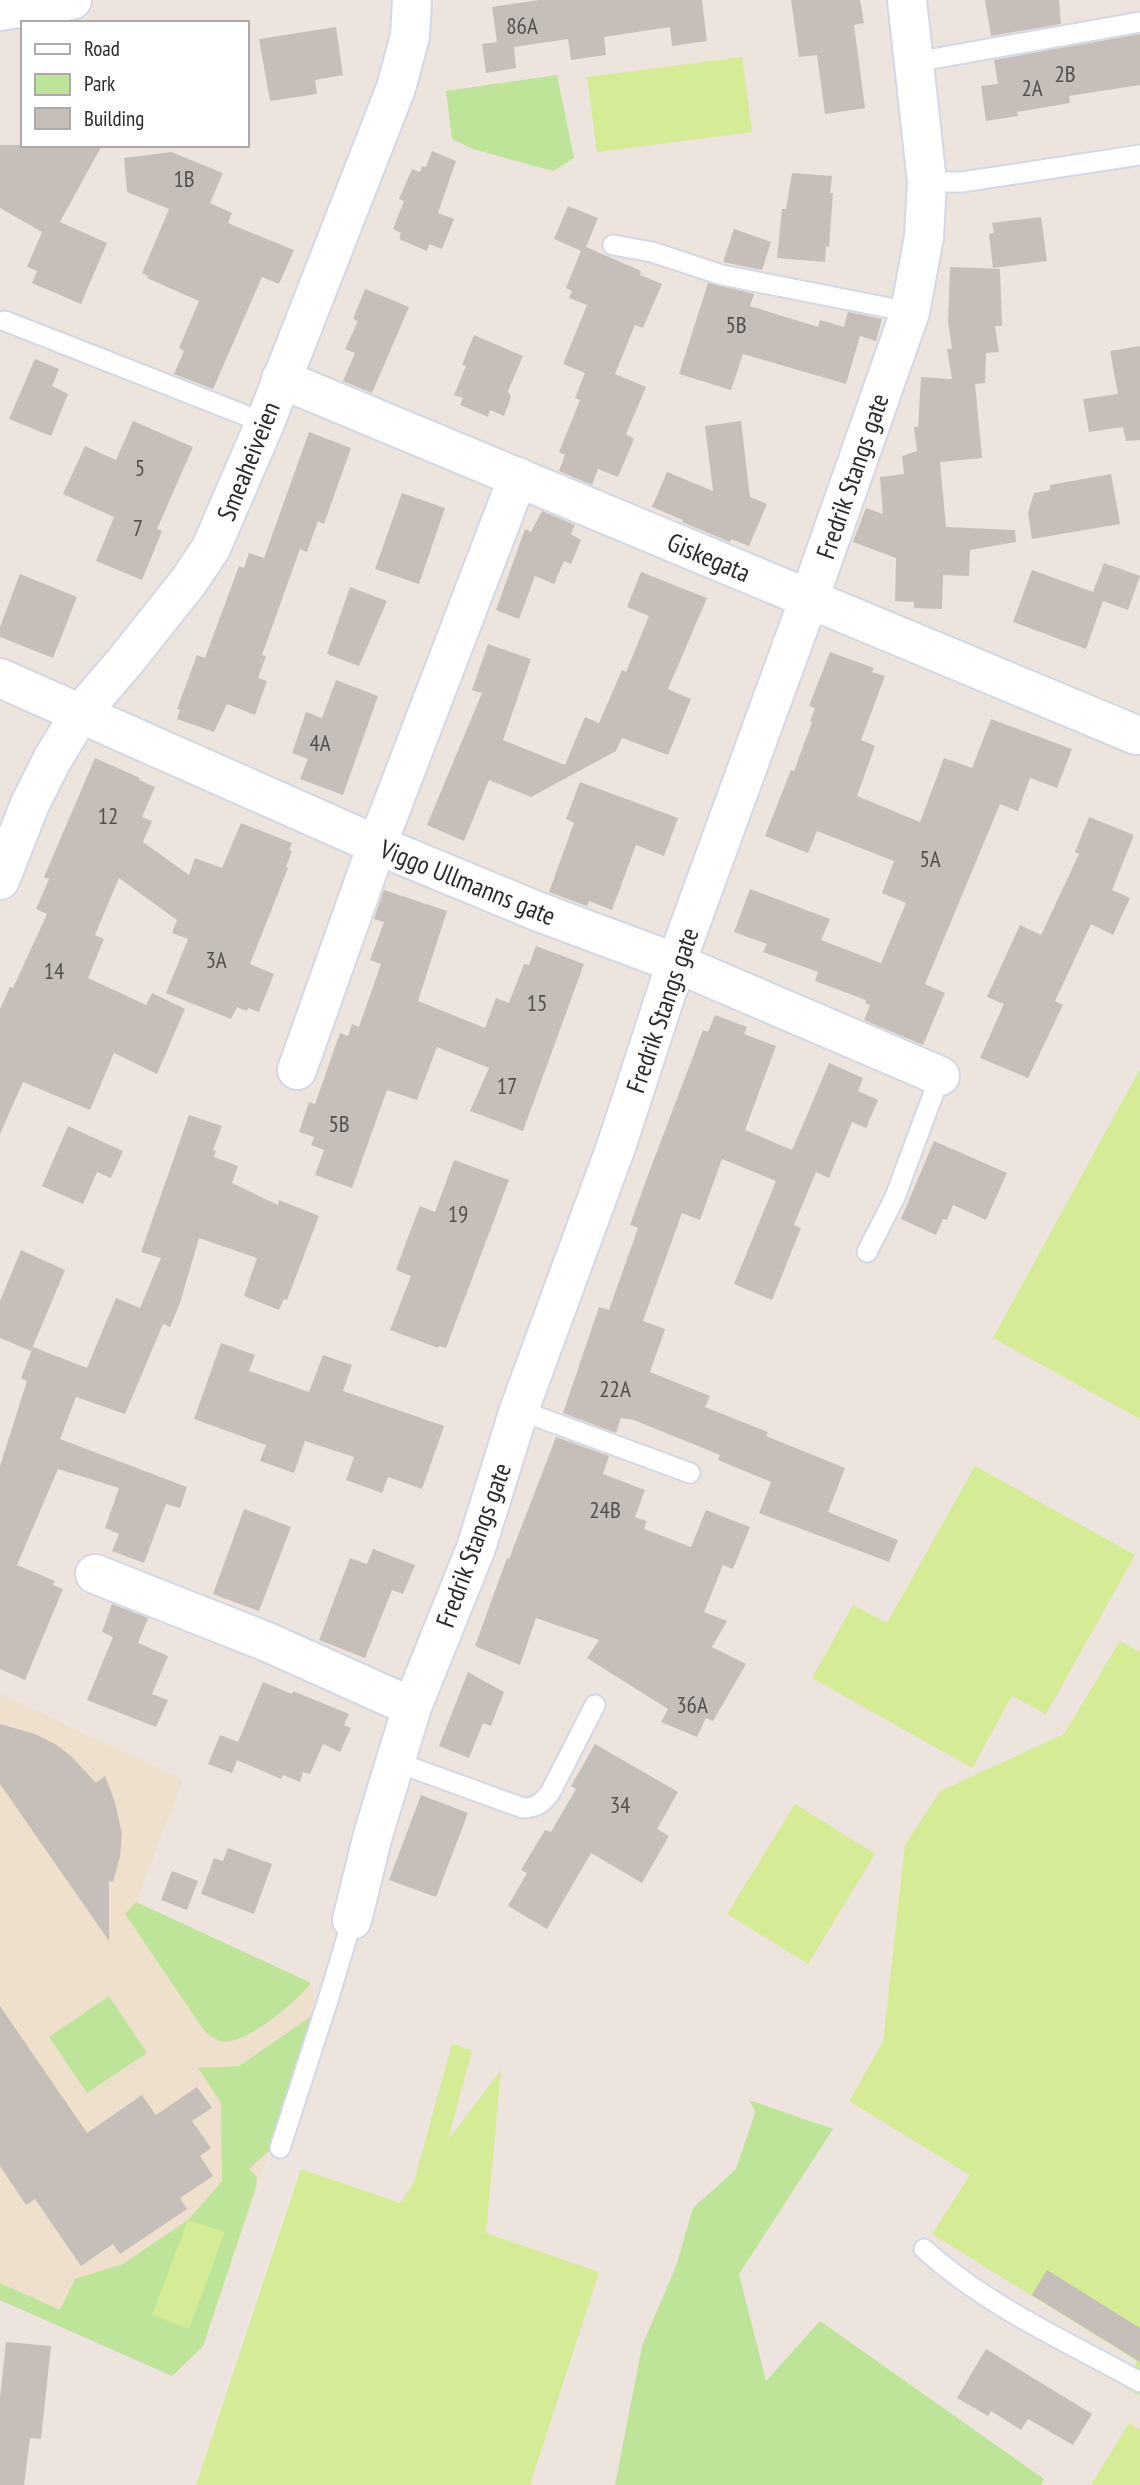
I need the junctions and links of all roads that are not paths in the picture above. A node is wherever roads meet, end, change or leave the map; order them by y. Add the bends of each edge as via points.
1 (72, 0) edge
2 (412, 0) edge
3 (907, 0) edge
4 (0, 11) edge
5 (1140, 22) edge
6 (915, 62) junction
7 (1140, 155) edge
8 (927, 182) junction
9 (613, 245) dead end
10 (910, 312) junction
11 (5, 321) dead end
12 (281, 379) junction
13 (265, 423) junction
14 (518, 477) junction
15 (809, 599) junction
16 (0, 678) edge
17 (80, 714) junction
18 (1136, 735) dead end
19 (377, 845) junction
20 (0, 880) edge
21 (676, 964) junction
22 (298, 1070) dead end
23 (940, 1076) joint
24 (867, 1252) dead end
25 (519, 1410) junction
26 (690, 1473) dead end
27 (95, 1574) dead end
28 (595, 1705) dead end
29 (412, 1707) junction
30 (396, 1762) junction
31 (352, 1920) joint
32 (280, 2148) dead end
33 (924, 2249) dead end
34 (1140, 2382) edge

1 - 4 street
2 - 12 street, Smeaheiveien via 410,36 396,88
3 - 6 street, Fredrik Stangs gate
5 - 6 lane
6 - 8 street, Fredrik Stangs gate
7 - 8 lane via 962,182
8 - 10 street, Fredrik Stangs gate via 922,249
9 - 10 lane via 652,252 722,275
10 - 15 street, Fredrik Stangs gate
11 - 13 lane
12 - 13 street, Smeaheiveien
12 - 14 street, Giskegata
13 - 17 street, Smeaheiveien via 211,548
14 - 15 street, Giskegata
14 - 19 street
15 - 18 street, Giskegata
15 - 21 street, Fredrik Stangs gate
16 - 17 street, Viggo Ullmanns gate
17 - 19 street, Viggo Ullmanns gate
17 - 20 street, Smeaheiveien via 30,804
19 - 21 street, Viggo Ullmanns gate
19 - 22 street
21 - 23 street, Viggo Ullmanns gate
21 - 25 street, Fredrik Stangs gate via 617,1144
23 - 24 lane via 895,1196
25 - 26 lane
25 - 29 street, Fredrik Stangs gate via 476,1548
27 - 29 street via 265,1641
28 - 30 lane via 550,1793 533,1808
29 - 30 street, Fredrik Stangs gate
30 - 31 street, Fredrik Stangs gate
31 - 32 lane
33 - 34 lane via 1027,2323

